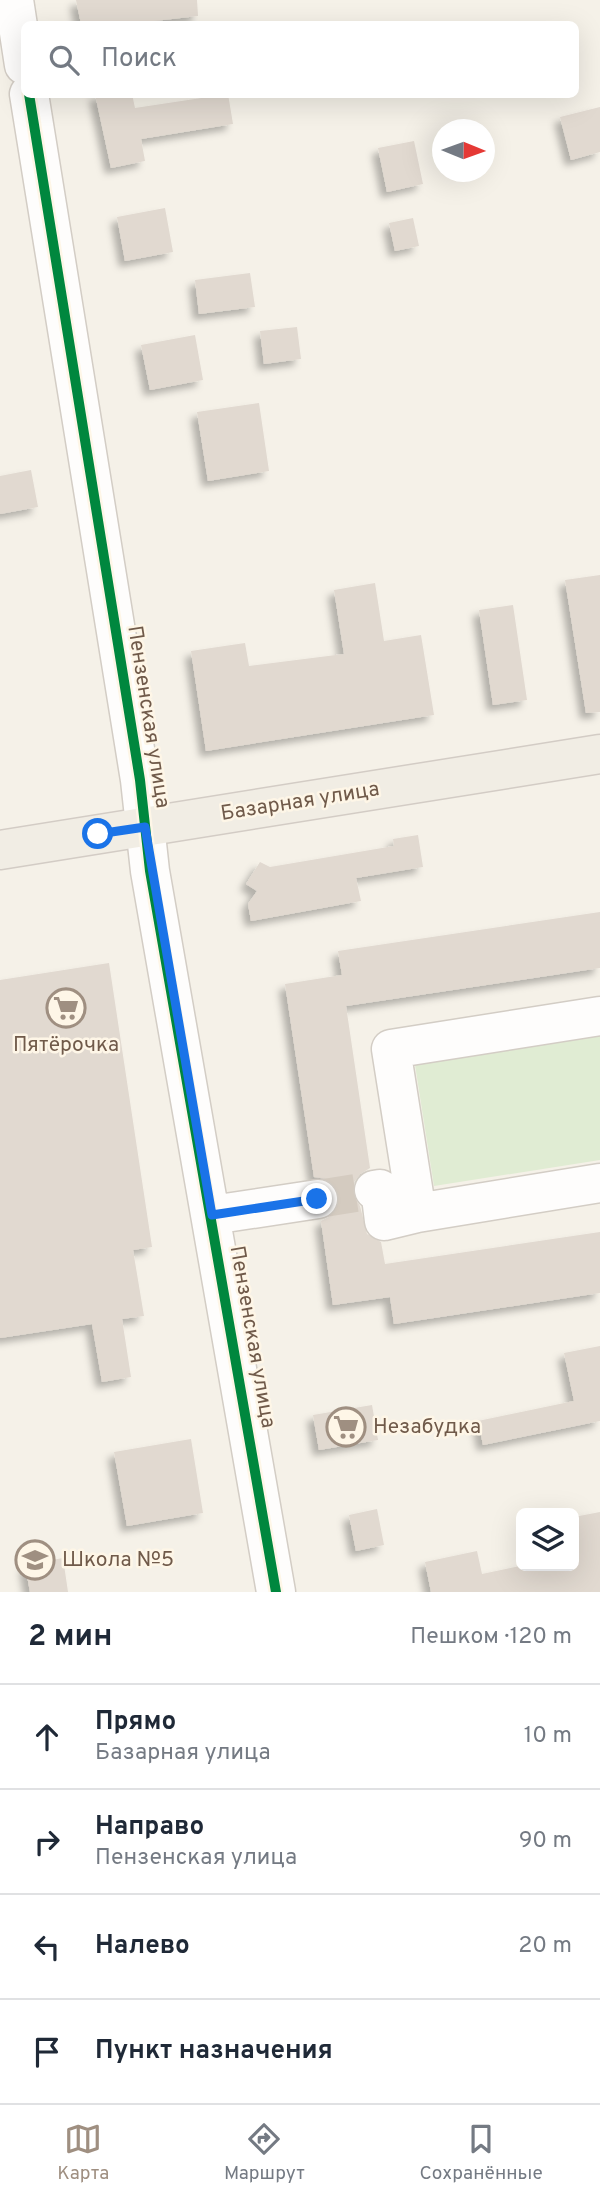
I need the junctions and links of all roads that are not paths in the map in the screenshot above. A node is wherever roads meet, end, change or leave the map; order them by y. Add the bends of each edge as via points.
1 (14, 0) edge
2 (21, 46) edge
3 (30, 98) edge
4 (600, 754) edge
5 (145, 827) junction
6 (0, 850) edge
7 (600, 1016) edge
8 (600, 1183) edge
9 (374, 1190) dead end
10 (317, 1199) tunnel mouth
11 (417, 1213) junction
12 (212, 1215) junction
13 (276, 1592) edge

1 - 2 street
3 - 5 street, Пензенская улица
4 - 5 main road, Базарная улица
5 - 6 main road, Базарная улица
5 - 12 street, Пензенская улица
7 - 11 street via 391,1049
8 - 11 street
9 - 11 street via 380,1189 384,1222
10 - 12 street
12 - 13 street, Пензенская улица

